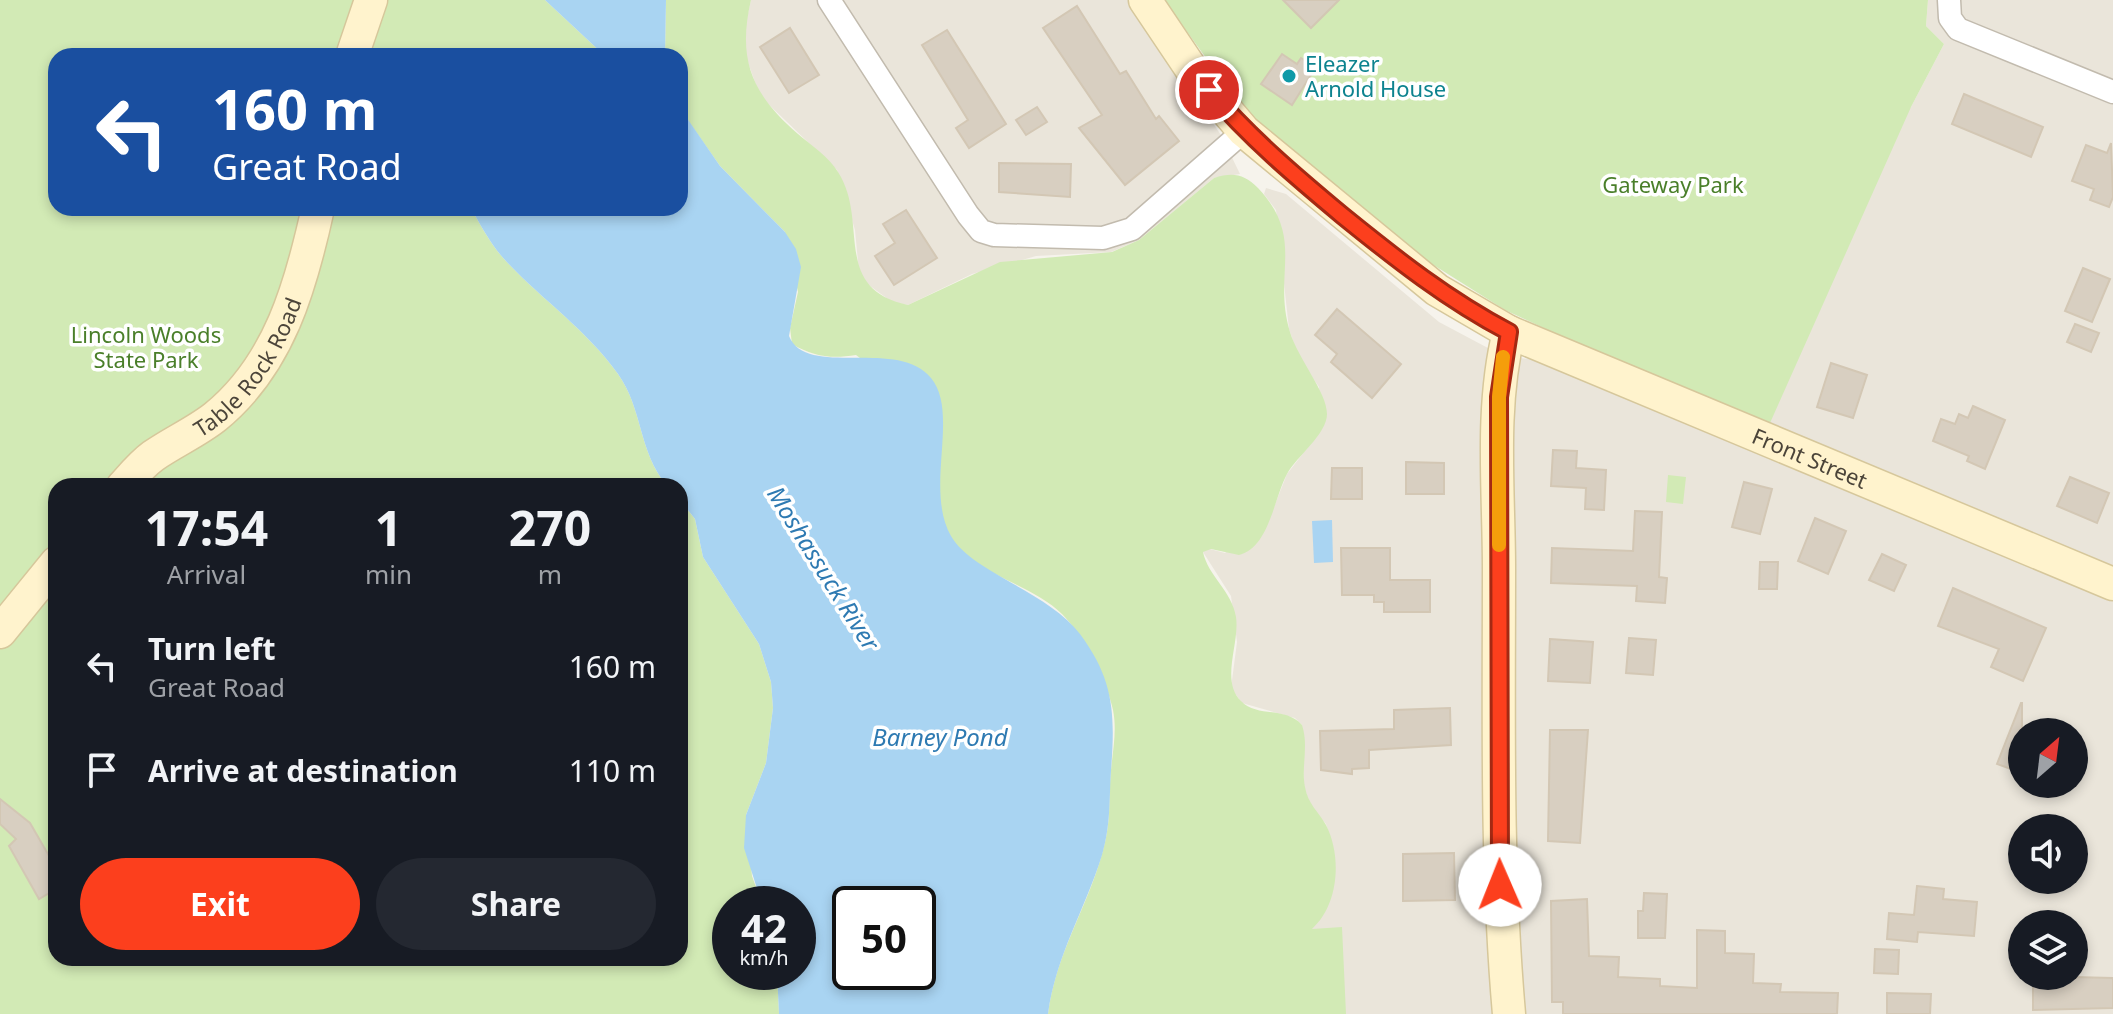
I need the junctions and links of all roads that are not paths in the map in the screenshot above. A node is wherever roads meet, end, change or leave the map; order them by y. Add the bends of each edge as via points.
1 (371, 0) edge
2 (829, 0) edge
3 (1145, 0) edge
4 (1949, 0) edge
5 (355, 48) edge
6 (2113, 92) edge
7 (1244, 131) junction
8 (316, 216) edge
9 (1509, 332) junction
10 (131, 478) edge
11 (48, 573) edge
12 (2113, 584) edge
13 (0, 632) edge
14 (1509, 1014) edge

1 - 5 main road
2 - 7 street via 981,231 1118,235 1132,229
3 - 7 main road, Front Street via 1192,70
4 - 6 street via 1950,18 1958,29
7 - 9 main road, Front Street via 1426,282
8 - 10 main road, Table Rock Road via 301,277 270,354 242,393 213,419 151,458
9 - 12 main road, Front Street
9 - 14 main road via 1499,397 1500,913
11 - 13 main road

